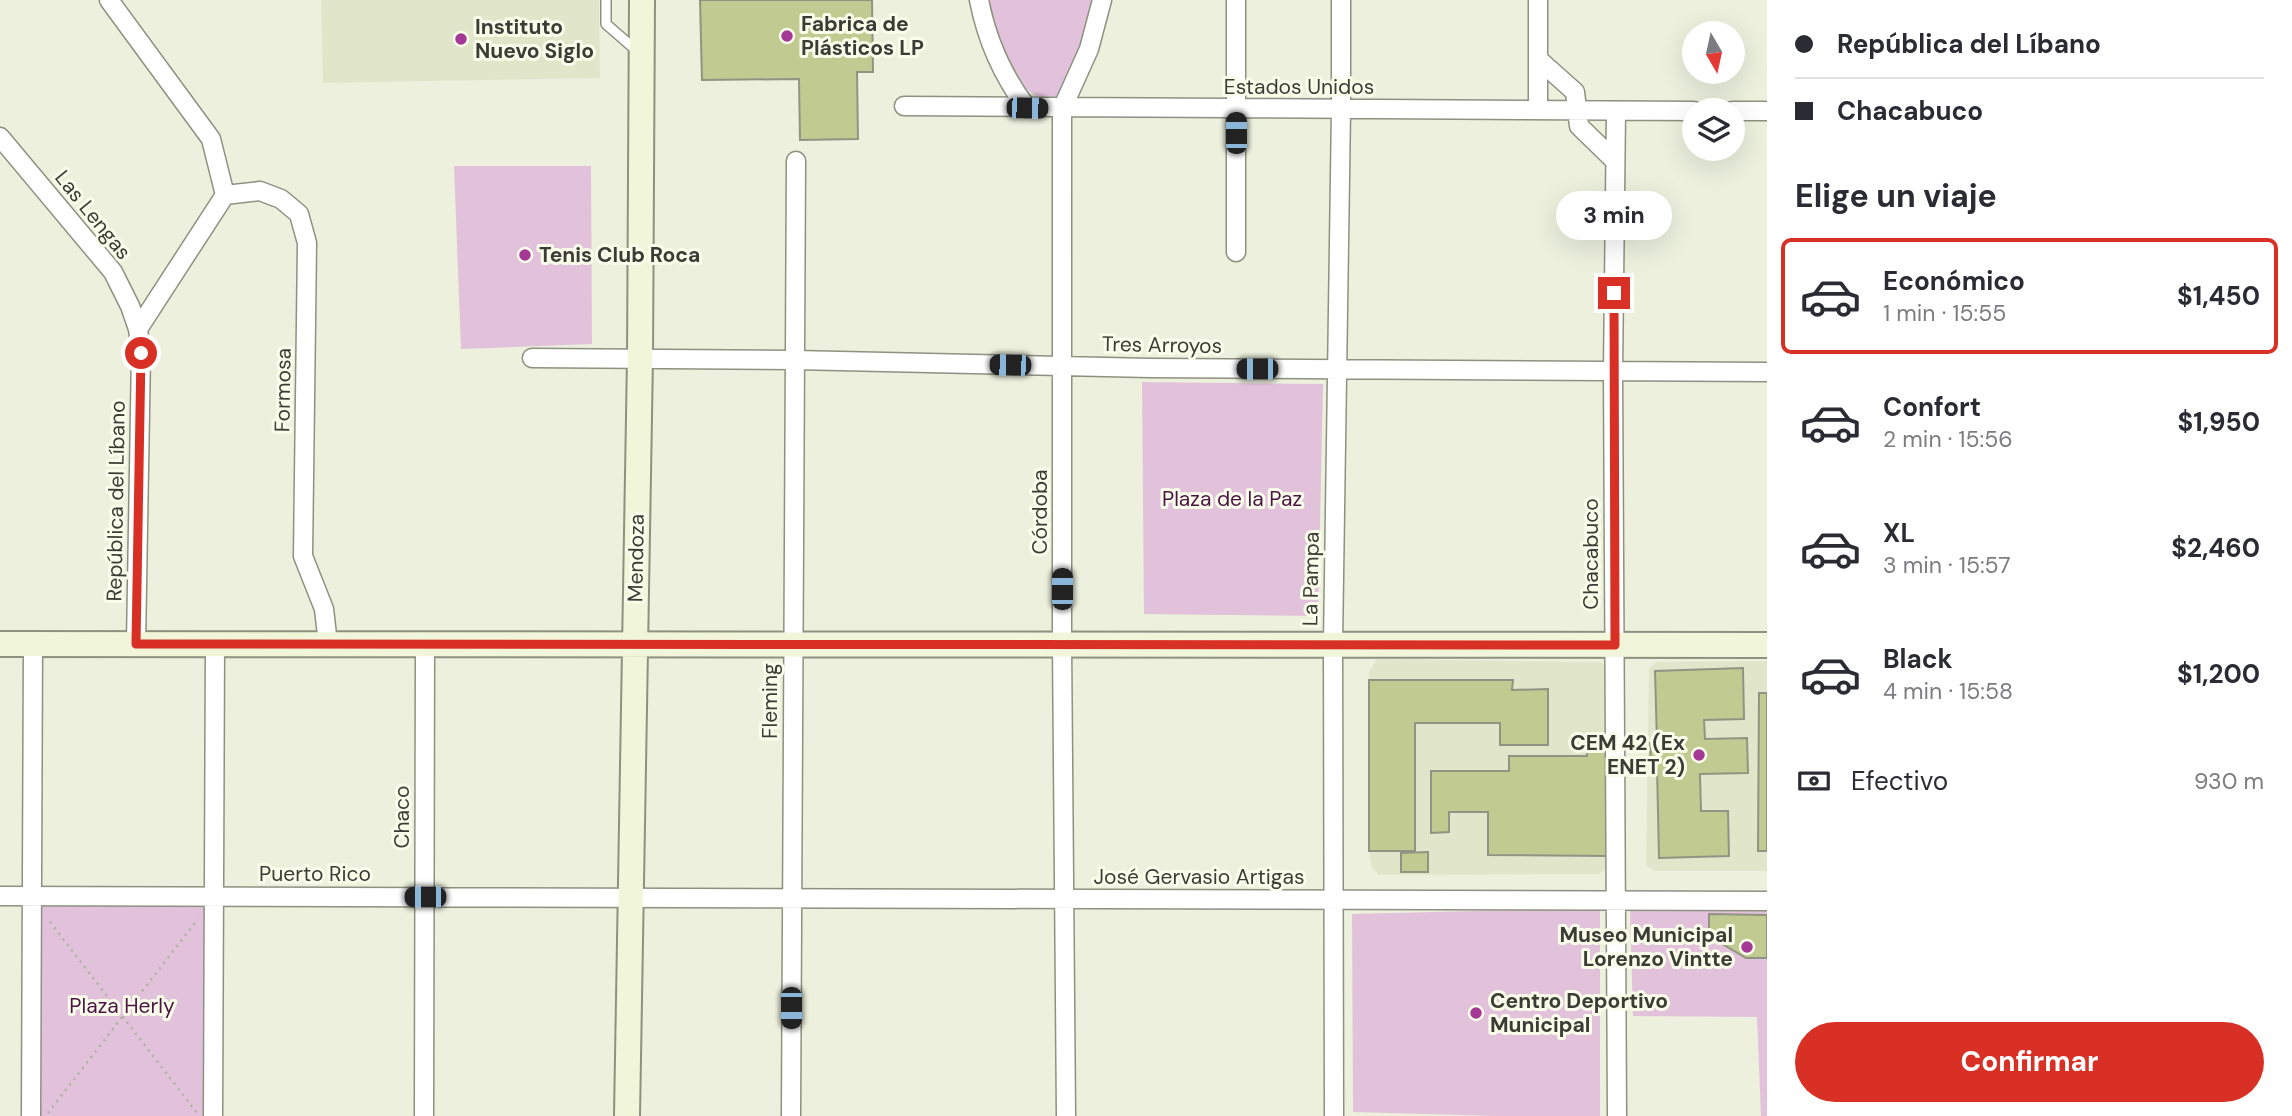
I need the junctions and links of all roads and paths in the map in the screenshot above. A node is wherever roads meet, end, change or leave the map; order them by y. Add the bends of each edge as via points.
1 (109, 0) edge
2 (606, 0) edge
3 (642, 0) edge
4 (979, 0) edge
5 (1102, 0) edge
6 (1236, 0) edge
7 (1341, 0) edge
8 (1538, 0) edge
9 (642, 55) junction
10 (1538, 59) junction
11 (904, 106) dead end
12 (1027, 108) junction
13 (1062, 109) junction
14 (1236, 109) junction
15 (1341, 110) junction
16 (1538, 110) junction
17 (1577, 110) junction
18 (1616, 111) junction
19 (1682, 111) edge
20 (1745, 111) edge
21 (1767, 111) edge
22 (0, 138) edge
23 (796, 161) dead end
24 (1615, 161) junction
25 (225, 195) junction
26 (1236, 252) dead end
27 (138, 329) junction
28 (532, 358) dead end
29 (640, 358) junction
30 (795, 360) junction
31 (1064, 367) junction
32 (1337, 370) junction
33 (1613, 372) junction
34 (1767, 372) edge
35 (634, 643) junction
36 (0, 644) edge
37 (33, 644) junction
38 (136, 644) junction
39 (215, 644) junction
40 (328, 644) junction
41 (425, 644) junction
42 (793, 644) junction
43 (1062, 644) junction
44 (1333, 645) junction
45 (1615, 645) junction
46 (1767, 645) edge
47 (0, 896) edge
48 (30, 896) junction
49 (214, 897) junction
50 (425, 897) junction
51 (630, 898) junction
52 (792, 900) junction
53 (1064, 900) junction
54 (1334, 900) junction
55 (1616, 901) junction
56 (1767, 901) edge
57 (122, 1017) junction
58 (31, 1116) edge
59 (46, 1116) edge
60 (199, 1116) edge
61 (213, 1116) edge
62 (424, 1116) edge
63 (627, 1116) edge
64 (791, 1116) edge
65 (1066, 1116) edge
66 (1334, 1116) edge
67 (1617, 1116) edge

1 - 25 street via 211,139
2 - 9 lane via 606,24
3 - 9 main road, Mendoza
4 - 12 street via 996,61
5 - 13 street, Córdoba via 1089,49
6 - 14 street
7 - 15 street, La Pampa
8 - 10 street
9 - 29 main road, Mendoza
10 - 16 street
10 - 17 street via 1575,92
11 - 12 street, Estados Unidos
12 - 13 street, Estados Unidos
13 - 14 street, Estados Unidos
13 - 31 street, Córdoba
14 - 15 street, Estados Unidos
14 - 26 street
15 - 16 street, Estados Unidos
15 - 32 street, La Pampa
16 - 17 street, Estados Unidos
17 - 18 street, Estados Unidos
17 - 24 street via 1579,126
18 - 19 street, Estados Unidos
18 - 24 street, Chacabuco
20 - 21 street
22 - 27 street, Las Lengas via 113,272
23 - 30 street, Fleming
24 - 33 street, Chacabuco
25 - 27 street
25 - 40 street, Formosa via 260,191 281,199 299,214 307,243 303,556 324,609
27 - 38 street, República del Líbano
28 - 29 street, Tres Arroyos
29 - 30 street, Tres Arroyos
29 - 35 main road, Mendoza
30 - 31 street, Tres Arroyos
30 - 42 street, Fleming
31 - 32 street, Tres Arroyos
31 - 43 street, Córdoba
32 - 33 street, Tres Arroyos
32 - 44 street, La Pampa
33 - 34 street, Tres Arroyos
33 - 45 street, Chacabuco
35 - 41 main road
35 - 42 main road
35 - 51 main road, Mendoza
36 - 37 main road
37 - 38 main road
37 - 48 street
38 - 39 main road
39 - 40 main road
39 - 49 street
40 - 41 main road
41 - 50 street, Chaco
42 - 43 main road
42 - 52 street, Fleming
43 - 44 main road
43 - 53 street, Córdoba
44 - 45 main road
44 - 54 street, La Pampa
45 - 46 main road
45 - 55 street, Chacabuco
47 - 48 street, Puerto Rico
48 - 49 street, Puerto Rico
48 - 57 path
48 - 58 street
49 - 50 street, Puerto Rico
49 - 57 path
49 - 61 street
50 - 51 street, Puerto Rico
50 - 62 street, Chaco
51 - 52 street, José Gervasio Artigas
51 - 63 main road, Mendoza
52 - 53 street, José Gervasio Artigas
52 - 64 street, Fleming
53 - 54 street, José Gervasio Artigas
53 - 65 street, Córdoba
54 - 55 street, José Gervasio Artigas
54 - 66 street, La Pampa
55 - 56 street, José Gervasio Artigas
55 - 67 street, Chacabuco
57 - 59 path
57 - 60 path

